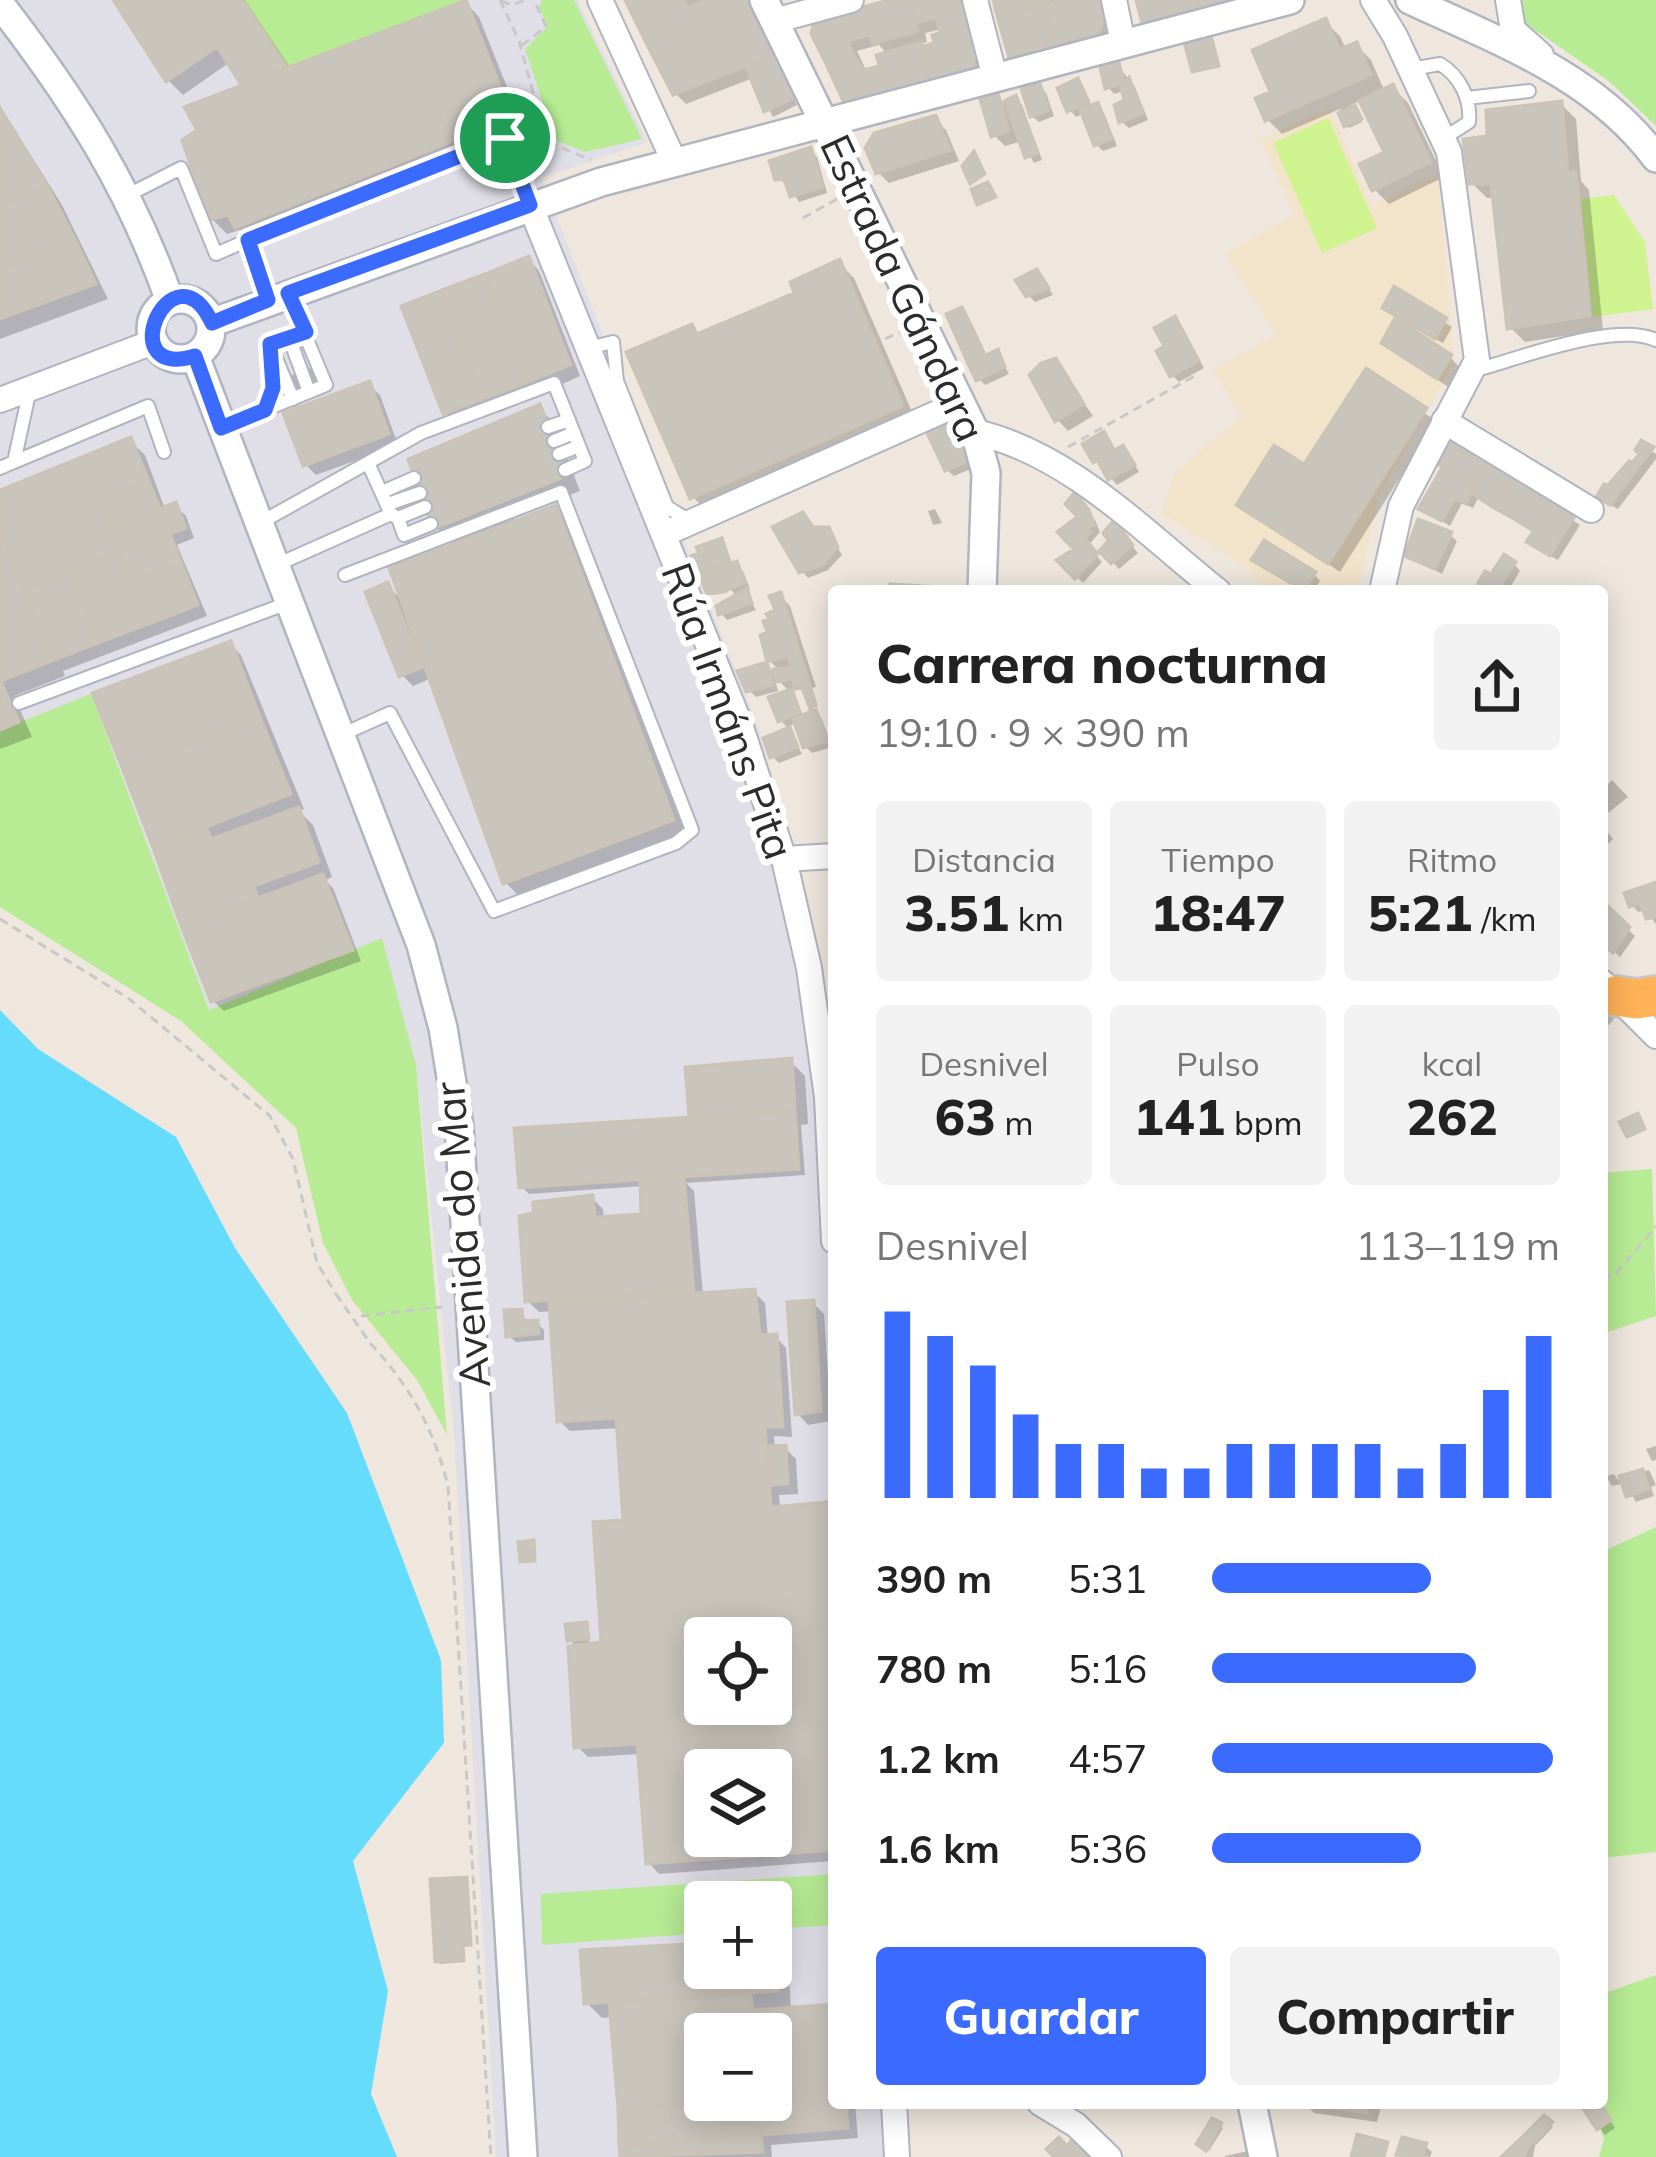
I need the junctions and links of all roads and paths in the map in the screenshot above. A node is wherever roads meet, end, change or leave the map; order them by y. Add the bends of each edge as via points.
1 (526, 0) edge
2 (539, 0) edge
3 (600, 0) edge
4 (851, 0) edge
5 (975, 0) edge
6 (1114, 0) edge
7 (1290, 0) edge
8 (1373, 0) edge
9 (1411, 0) edge
10 (1448, 0) edge
11 (1508, 0) edge
12 (0, 4) edge
13 (769, 10) edge
14 (1395, 36) junction
15 (1123, 43) junction
16 (520, 46) junction
17 (1411, 70) junction
18 (1567, 75) junction
19 (995, 78) junction
20 (1529, 91) dead end
21 (1467, 98) junction
22 (826, 123) junction
23 (1443, 139) junction
24 (1656, 158) edge
25 (595, 161) dead end
26 (674, 161) junction
27 (128, 195) junction
28 (839, 199) dead end
29 (530, 205) junction
30 (803, 218) dead end
31 (248, 240) junction
32 (278, 297) junction
33 (170, 301) junction
34 (212, 323) junction
35 (901, 331) dead end
36 (306, 332) junction
37 (289, 337) junction
38 (885, 339) dead end
39 (1656, 340) edge
40 (153, 342) junction
41 (270, 344) junction
42 (601, 345) junction
43 (195, 356) junction
44 (1475, 370) junction
45 (1198, 374) dead end
46 (30, 388) junction
47 (309, 392) junction
48 (2, 394) edge
49 (293, 399) junction
50 (960, 403) junction
51 (265, 410) junction
52 (1444, 421) junction
53 (548, 427) dead end
54 (221, 428) junction
55 (975, 431) junction
56 (574, 433) junction
57 (556, 447) dead end
58 (164, 452) dead end
59 (1046, 459) junction
60 (14, 462) junction
61 (368, 463) junction
62 (0, 468) edge
63 (565, 470) dead end
64 (420, 493) dead end
65 (390, 507) junction
66 (1591, 510) dead end
67 (692, 522) junction
68 (256, 524) junction
69 (431, 524) dead end
70 (664, 534) junction
71 (273, 567) junction
72 (345, 574) dead end
73 (982, 585) edge
74 (1210, 585) edge
75 (1383, 585) edge
76 (287, 603) junction
77 (19, 703) dead end
78 (340, 736) junction
79 (828, 856) edge
80 (784, 859) junction
81 (0, 919) edge
82 (828, 1116) edge
83 (1656, 1226) edge
84 (1608, 1276) edge
85 (442, 1307) dead end
86 (361, 1316) dead end
87 (894, 2109) edge
88 (1050, 2109) edge
89 (1253, 2109) edge
90 (490, 2157) edge
91 (523, 2157) edge
92 (897, 2157) edge
93 (1109, 2157) edge
94 (1263, 2157) edge

1 - 16 path via 500,0
2 - 16 path via 546,27
3 - 26 street
4 - 13 street
5 - 19 street
6 - 15 street
7 - 15 street
8 - 14 street
9 - 10 street
9 - 14 street via 1400,6
9 - 18 street
11 - 18 street via 1513,30
12 - 27 street via 63,86
13 - 22 street, Estrada Gándara
14 - 17 street
15 - 19 street
16 - 25 path via 550,142
17 - 21 lane via 1440,64
17 - 23 street
18 - 24 street via 1604,100
19 - 22 street
20 - 21 lane
21 - 23 lane via 1469,122
22 - 26 street
22 - 50 street, Estrada Gándara
23 - 44 street
26 - 29 street
27 - 31 lane via 181,168 216,254
27 - 33 street
28 - 30 path
29 - 31 lane via 505,138
29 - 32 street
29 - 42 street, Rúa Irmáns Pita
31 - 32 lane
32 - 34 street
32 - 36 lane
33 - 34 street via 200,305
33 - 40 street via 154,315
34 - 43 street
35 - 38 path
36 - 37 lane
36 - 47 lane via 326,385
37 - 41 lane
37 - 47 lane
39 - 44 lane via 1606,336
40 - 43 street via 170,358
40 - 46 street
41 - 49 lane
41 - 51 lane via 273,388
42 - 67 lane via 667,507
42 - 70 street, Rúa Irmáns Pita
43 - 54 street, Avenida do Mar
44 - 52 street
45 - 59 path
46 - 48 street
46 - 60 lane
47 - 49 lane
49 - 51 lane
50 - 55 street, Estrada Gándara
50 - 67 street
51 - 54 lane
52 - 66 street
52 - 75 street via 1401,506
53 - 56 lane
54 - 68 street, Avenida do Mar
55 - 59 street
55 - 73 street, Estrada Gándara via 986,472
56 - 57 lane
56 - 61 lane via 554,383 421,433
56 - 63 lane via 585,461
58 - 60 lane via 148,406
59 - 74 street
60 - 62 lane
61 - 65 lane
61 - 68 lane
64 - 65 lane
65 - 69 lane via 404,535
65 - 71 lane
67 - 70 street
68 - 71 street, Avenida do Mar
70 - 80 street, Rúa Irmáns Pita
71 - 76 street, Avenida do Mar
72 - 78 lane via 561,492 692,830 494,911 390,713
76 - 77 lane
76 - 78 street, Avenida do Mar
78 - 91 street, Avenida do Mar via 421,945 459,1126
79 - 80 street
80 - 82 street, Rúa Irmáns Pita via 809,968
81 - 90 path, bridge via 128,998 270,1116 293,1160 317,1263 400,1375 440,1455
83 - 84 path
85 - 86 path
87 - 92 street
88 - 93 street
89 - 94 street

